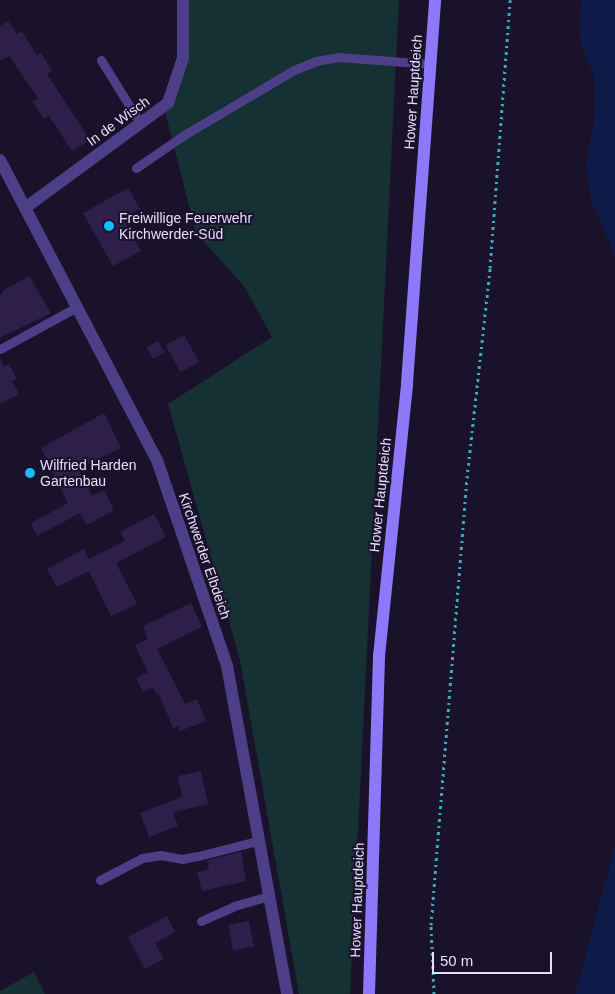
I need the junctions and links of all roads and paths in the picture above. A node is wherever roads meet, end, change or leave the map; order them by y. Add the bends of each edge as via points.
1 (183, 0) edge
2 (436, 0) edge
3 (510, 0) edge
4 (101, 60) dead end
5 (430, 64) junction
6 (140, 124) junction
7 (0, 160) edge
8 (136, 168) dead end
9 (25, 208) junction
10 (75, 308) junction
11 (0, 349) edge
12 (257, 841) junction
13 (100, 880) dead end
14 (268, 896) junction
15 (201, 921) dead end
16 (287, 994) edge
17 (369, 994) edge
18 (434, 994) edge

1 - 6 street, In de Wisch via 183,58 168,103
2 - 5 street, Hower Hauptdeich
3 - 18 path via 490,268 467,478 431,925
4 - 6 lane
5 - 8 lane via 339,57 316,61 294,70 184,135
5 - 17 street, Hower Hauptdeich via 407,383 379,656
6 - 9 street, In de Wisch
7 - 9 street, Kirchwerder Elbdeich
9 - 10 street, Kirchwerder Elbdeich
10 - 11 lane
10 - 12 street, Kirchwerder Elbdeich via 157,460 226,666
12 - 13 lane via 182,859 160,855 142,858
12 - 14 street, Kirchwerder Elbdeich
14 - 15 lane
14 - 16 street, Kirchwerder Elbdeich

